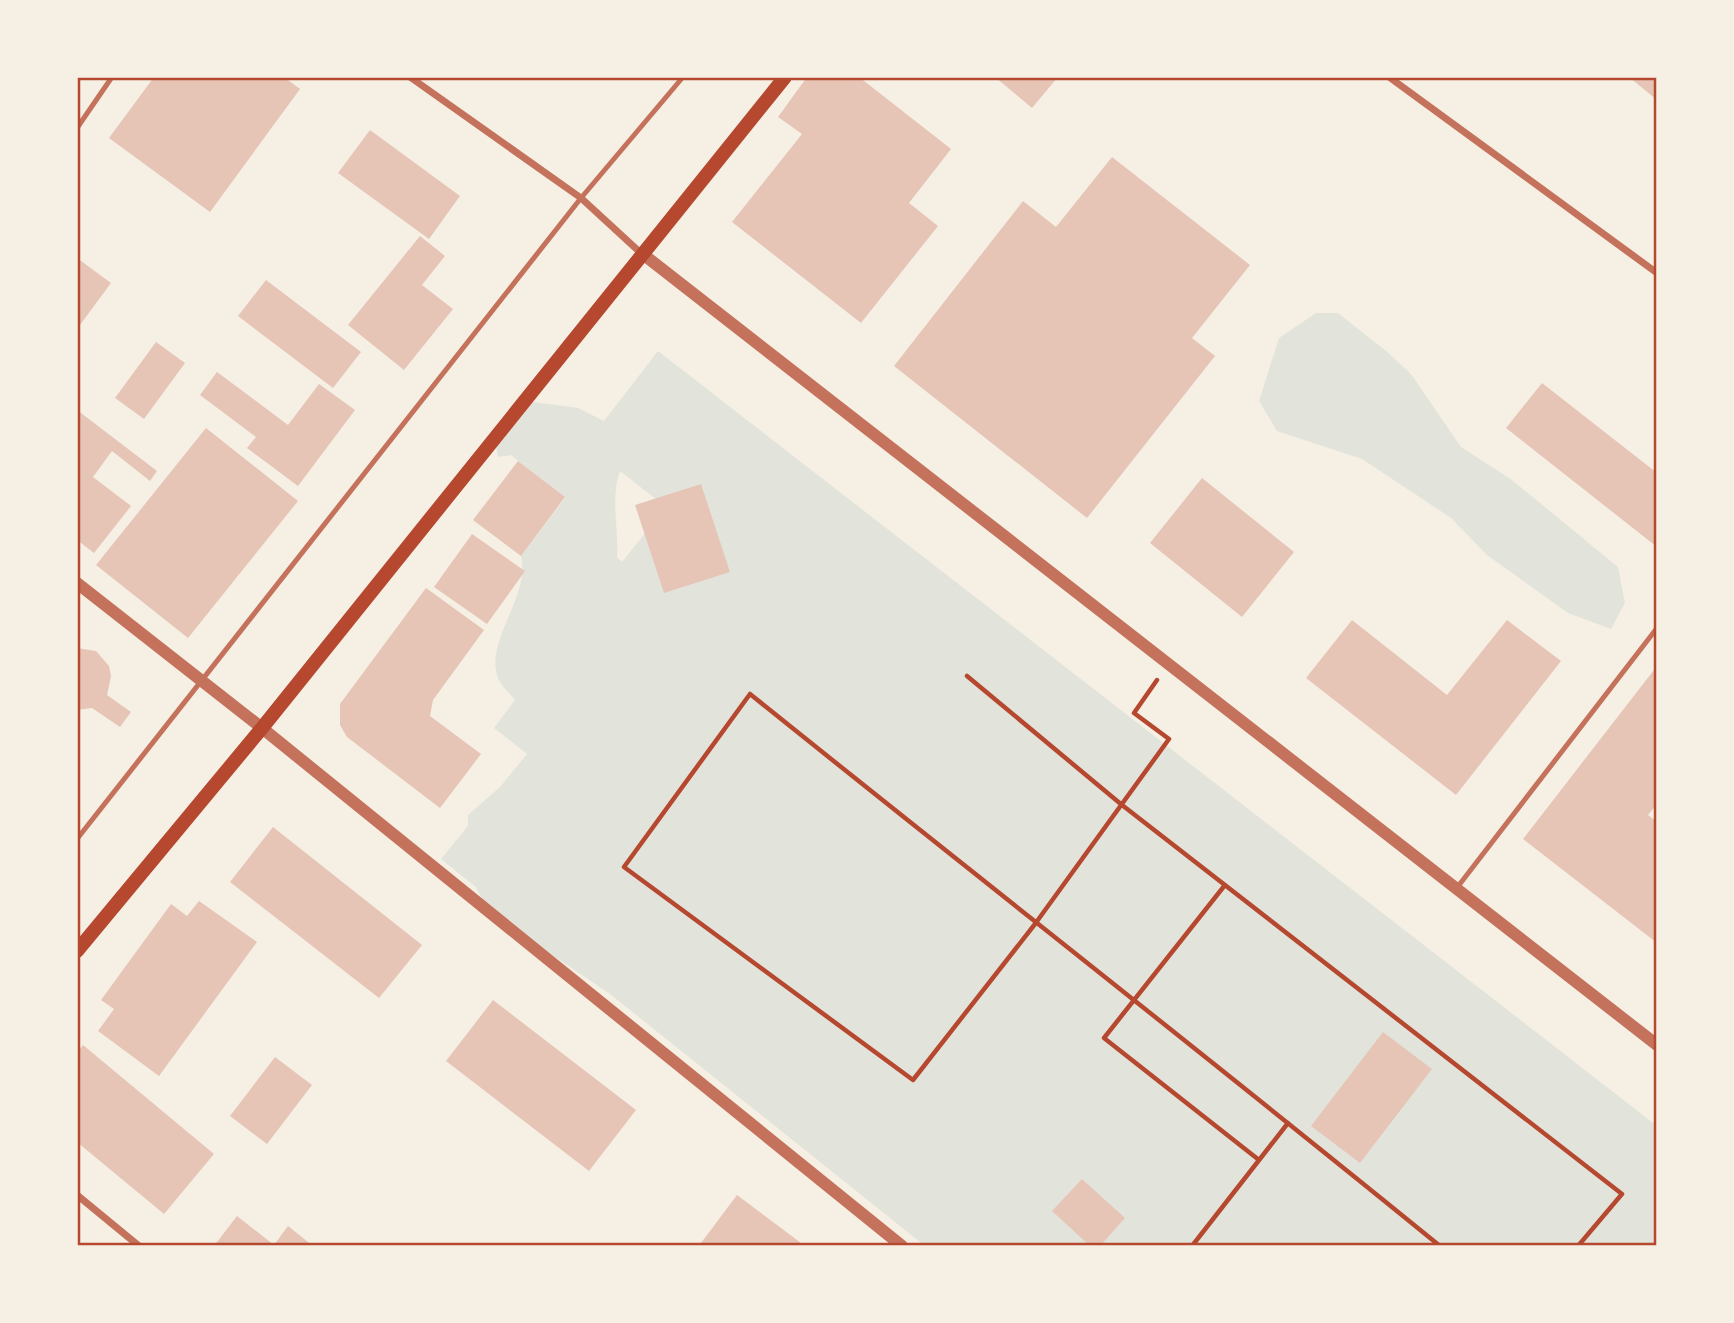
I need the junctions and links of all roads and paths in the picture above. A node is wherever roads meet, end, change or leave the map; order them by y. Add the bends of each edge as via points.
1 (112, 77) edge
2 (410, 77) edge
3 (683, 77) edge
4 (785, 77) edge
5 (1389, 77) edge
6 (77, 128) edge
7 (581, 198) junction
8 (643, 255) junction
9 (1657, 273) edge
10 (77, 583) edge
11 (1657, 628) edge
12 (1167, 665) junction
13 (967, 676) dead end
14 (200, 682) junction
15 (262, 728) junction
16 (1122, 806) junction
17 (77, 839) edge
18 (1225, 885) junction
19 (1457, 888) junction
20 (1035, 923) junction
21 (77, 951) edge
22 (1132, 999) junction
23 (1657, 1045) edge
24 (1288, 1122) junction
25 (1259, 1160) junction
26 (77, 1195) edge
27 (139, 1246) edge
28 (902, 1246) edge
29 (1192, 1246) edge
30 (1440, 1246) edge
31 (1578, 1246) edge

1 - 6 lane
2 - 7 street
3 - 7 lane
4 - 8 main road
5 - 9 street
7 - 8 street
7 - 14 lane
8 - 12 street
8 - 15 main road
10 - 14 street
11 - 19 lane
12 - 16 path via 1134,713 1169,739
12 - 19 street
13 - 16 path
14 - 15 street
14 - 17 lane
15 - 21 main road
15 - 28 street
16 - 18 path
16 - 20 path
18 - 22 path
18 - 31 path via 1622,1194
19 - 23 street
20 - 20 path via 750,694 624,867 913,1080
20 - 22 path
22 - 24 path
22 - 25 path via 1104,1038
24 - 25 path
24 - 30 path
25 - 29 path
26 - 27 street

